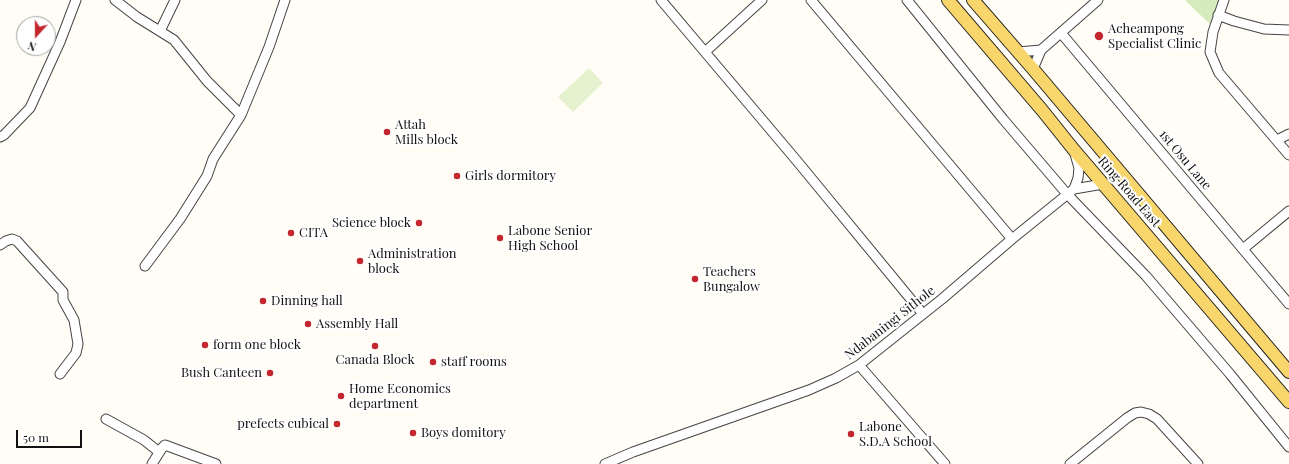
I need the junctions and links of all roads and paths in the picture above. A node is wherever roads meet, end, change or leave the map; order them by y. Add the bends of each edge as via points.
1 (76, 0) edge
2 (115, 0) edge
3 (175, 0) edge
4 (285, 0) edge
5 (661, 0) edge
6 (762, 0) edge
7 (811, 0) edge
8 (908, 0) edge
9 (948, 0) edge
10 (973, 0) edge
11 (1098, 0) edge
12 (1224, 0) edge
13 (1218, 15) junction
14 (1289, 30) edge
15 (160, 31) junction
16 (1061, 33) junction
17 (1041, 50) junction
18 (706, 52) junction
19 (1018, 52) junction
20 (1033, 69) junction
21 (241, 115) junction
22 (1289, 134) edge
23 (0, 137) edge
24 (1277, 140) junction
25 (1074, 150) junction
26 (1289, 155) edge
27 (1103, 184) junction
28 (1071, 191) junction
29 (1289, 211) edge
30 (1012, 239) junction
31 (0, 245) edge
32 (1243, 249) junction
33 (145, 266) dead end
34 (1289, 304) edge
35 (923, 314) junction
36 (859, 365) junction
37 (1289, 372) edge
38 (60, 374) dead end
39 (1289, 402) edge
40 (106, 419) dead end
41 (1289, 447) edge
42 (159, 452) junction
43 (152, 464) edge
44 (216, 464) edge
45 (605, 464) edge
46 (945, 464) edge
47 (1070, 464) edge
48 (1198, 464) edge

1 - 23 street via 30,108
2 - 15 street
3 - 15 street
4 - 21 street via 269,48
5 - 18 street
6 - 18 street
7 - 30 street
8 - 28 street via 1003,119
9 - 25 main road, Ring Road East
10 - 19 main road, Ring Road East
11 - 16 street
12 - 13 street
13 - 14 street via 1264,29
13 - 24 street via 1210,52 1219,72
15 - 21 street via 174,40 207,81
16 - 17 street
16 - 32 street, 1st Osu Lane
17 - 19 street
17 - 20 street
18 - 35 street
19 - 20 main road, Ring Road East
20 - 37 main road, Ring Road East
21 - 33 street via 213,159 208,176
22 - 24 street
24 - 26 street
25 - 27 main road, Ring Road East
25 - 28 street via 1079,168 1078,178
27 - 28 street, Ndabaningi Sithole
27 - 39 main road, Ring Road East
28 - 30 street, Ndabaningi Sithole
28 - 41 street via 1230,374
29 - 32 street
30 - 35 street, Ndabaningi Sithole
31 - 38 street via 12,239 17,242 63,292 63,300 74,320 78,344 76,353
32 - 34 street, 1st Osu Lane
35 - 36 street, Ndabaningi Sithole
36 - 45 street, Ndabaningi Sithole via 808,390
36 - 46 street
40 - 42 street via 144,440
42 - 43 street
42 - 44 street via 165,445
47 - 48 street via 1127,418 1141,412 1157,419

